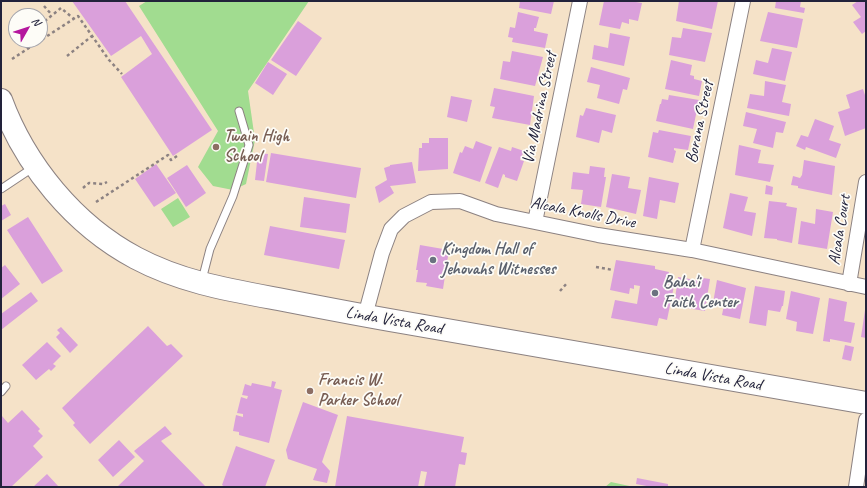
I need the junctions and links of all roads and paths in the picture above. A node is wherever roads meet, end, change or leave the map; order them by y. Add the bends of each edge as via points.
1 (580, 1) edge
2 (743, 1) edge
3 (44, 6) dead end
4 (52, 15) junction
5 (48, 18) edge
6 (74, 19) junction
7 (92, 36) junction
8 (67, 56) dead end
9 (12, 59) dead end
10 (122, 74) dead end
11 (1, 100) edge
12 (239, 111) dead end
13 (177, 156) dead end
14 (36, 166) junction
15 (107, 182) dead end
16 (866, 182) edge
17 (83, 188) dead end
18 (1, 189) edge
19 (96, 202) dead end
20 (535, 222) junction
21 (692, 250) junction
22 (596, 266) dead end
23 (614, 270) dead end
24 (568, 282) dead end
25 (201, 284) junction
26 (849, 284) junction
27 (866, 287) edge
28 (560, 292) dead end
29 (365, 316) junction
30 (866, 403) edge
31 (866, 420) edge
32 (863, 464) edge
33 (856, 487) edge

1 - 20 street, Via Madrina Street
2 - 21 street, Borana Street
3 - 4 path
4 - 5 path
4 - 6 path via 61,8
6 - 7 path via 78,16
6 - 9 path
7 - 8 path
7 - 10 path
11 - 14 main road, Linda Vista Road via 14,130
12 - 25 lane via 249,145 233,196 210,249
13 - 19 path via 171,160 168,155
14 - 18 lane
14 - 25 main road, Linda Vista Road via 75,213 112,243 155,267
15 - 17 path via 89,183
16 - 26 street, Alcala Court
20 - 21 street, Alcala Knolls Drive
20 - 29 street, Alcala Knolls Drive via 496,214 460,201 431,202 404,216 391,229
21 - 26 street, Alcala Knolls Drive
22 - 23 path
24 - 28 path
25 - 29 main road, Linda Vista Road
26 - 27 street, Alcala Knolls Drive
29 - 30 main road, Linda Vista Road
31 - 32 street
32 - 33 street

